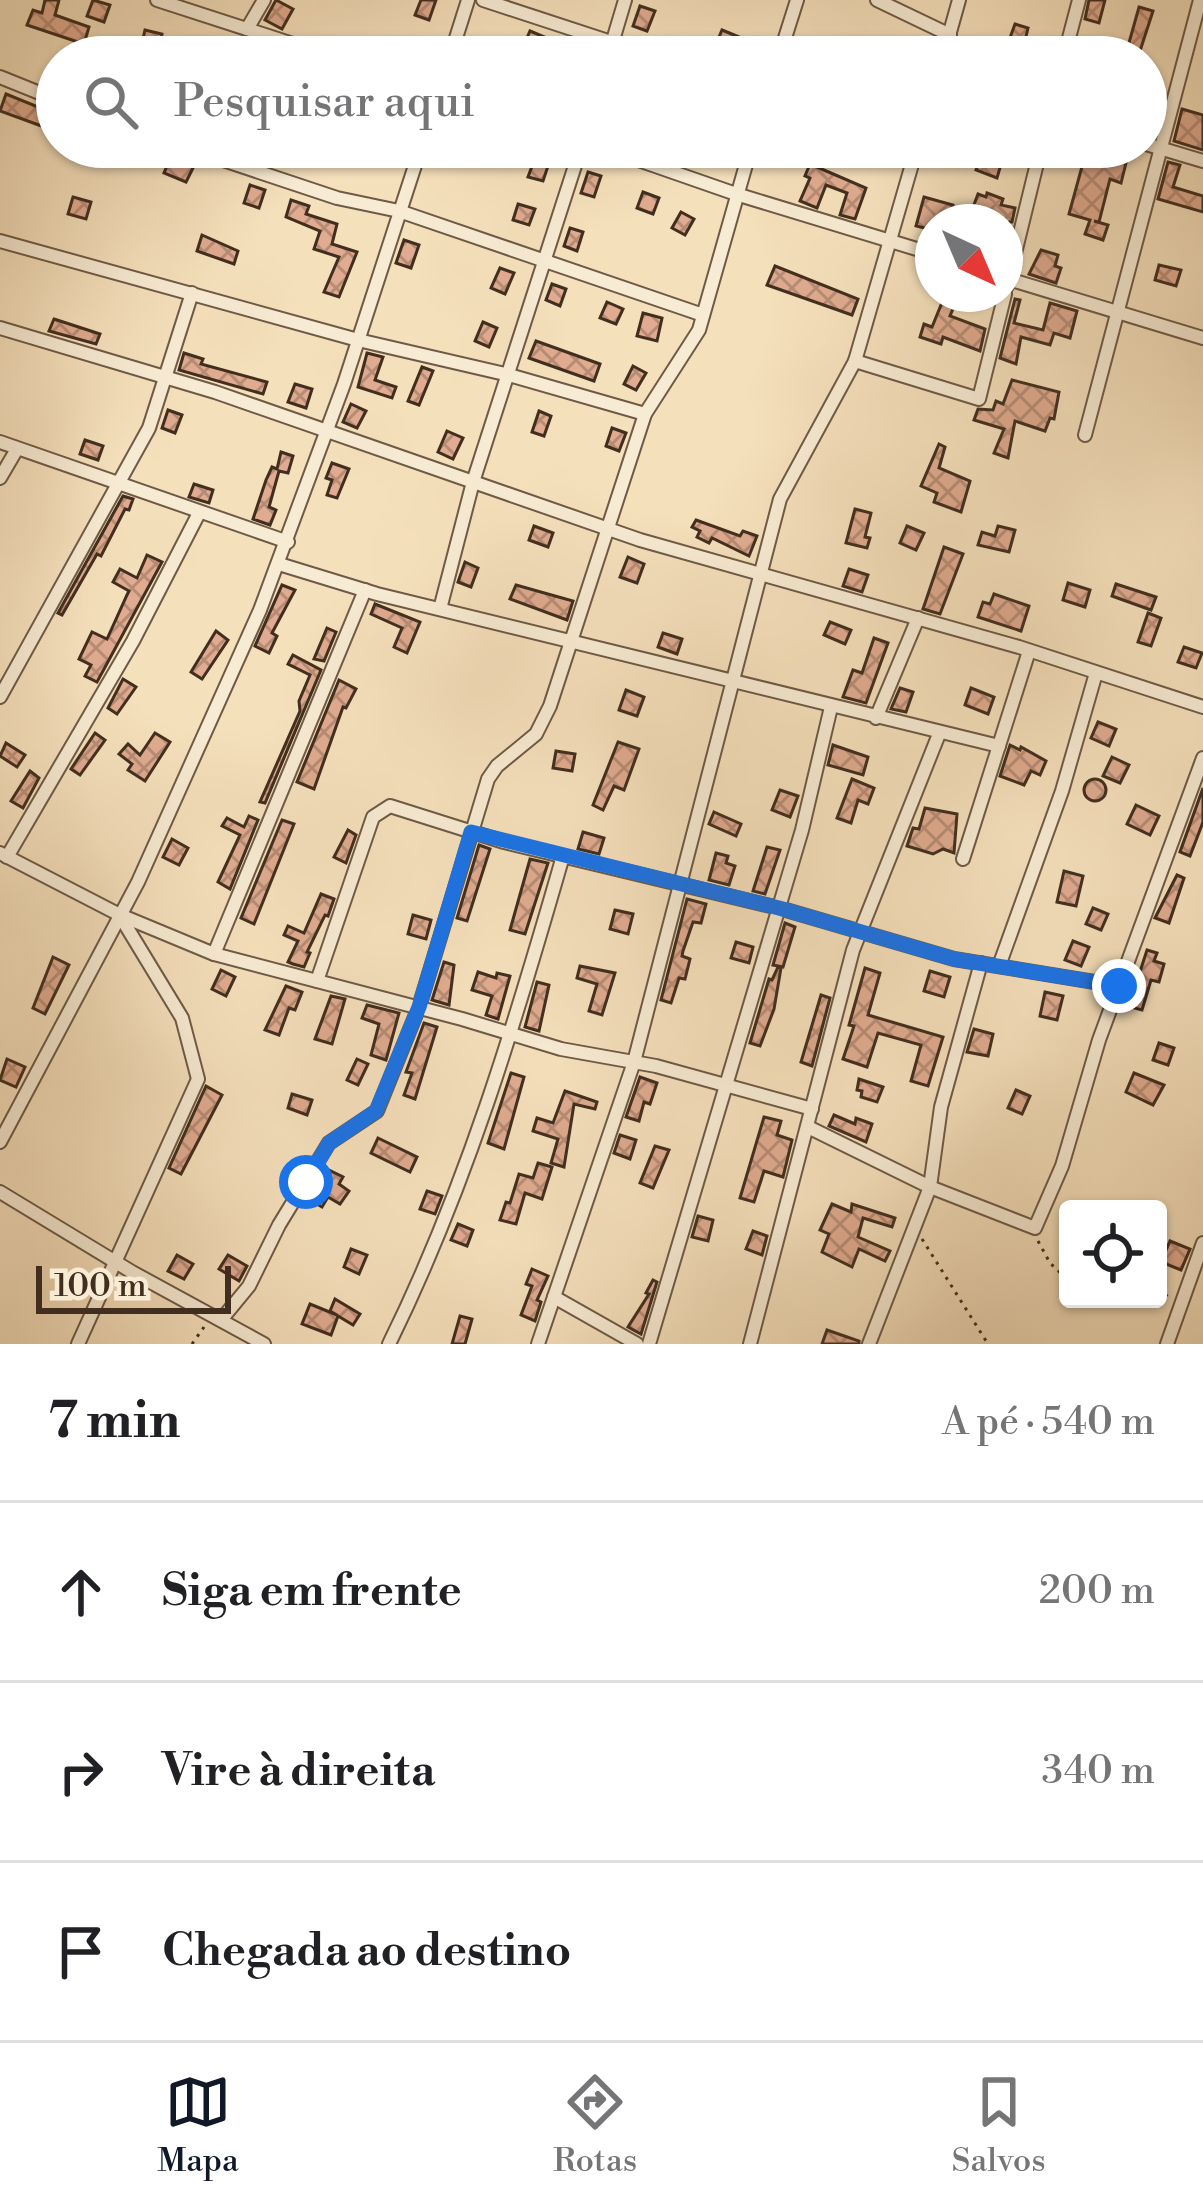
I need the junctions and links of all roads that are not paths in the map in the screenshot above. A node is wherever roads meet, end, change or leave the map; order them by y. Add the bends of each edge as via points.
1 (157, 0) edge
2 (264, 0) edge
3 (468, 0) edge
4 (483, 0) edge
5 (625, 0) edge
6 (797, 0) edge
7 (877, 0) edge
8 (959, 0) edge
9 (1079, 0) edge
10 (1200, 0) edge
11 (247, 29) junction
12 (950, 35) joint
13 (267, 36) edge
14 (457, 36) edge
15 (574, 36) edge
16 (614, 36) edge
17 (786, 36) edge
18 (1070, 36) edge
19 (0, 77) edge
20 (36, 92) edge
21 (1167, 103) edge
22 (1167, 150) edge
23 (1203, 161) edge
24 (254, 168) edge
25 (414, 168) edge
26 (575, 168) edge
27 (661, 168) edge
28 (744, 168) edge
29 (911, 168) edge
30 (1036, 168) edge
31 (1148, 168) edge
32 (736, 194) junction
33 (399, 211) junction
34 (1023, 216) edge
35 (0, 241) edge
36 (892, 241) junction
37 (915, 248) edge
38 (546, 261) junction
39 (1023, 283) edge
40 (192, 293) junction
41 (1001, 312) edge
42 (1118, 312) junction
43 (703, 315) junction
44 (0, 328) edge
45 (1203, 338) edge
46 (358, 340) junction
47 (854, 361) junction
48 (509, 375) junction
49 (167, 377) junction
50 (645, 414) junction
51 (327, 431) junction
52 (1085, 435) dead end
53 (0, 442) edge
54 (17, 448) junction
55 (0, 478) edge
56 (473, 482) junction
57 (120, 486) junction
58 (199, 513) junction
59 (607, 528) junction
60 (288, 542) junction
61 (279, 564) junction
62 (760, 574) junction
63 (365, 590) junction
64 (440, 609) junction
65 (918, 618) junction
66 (572, 642) junction
67 (1029, 651) junction
68 (1096, 673) junction
69 (731, 680) junction
70 (0, 697) edge
71 (1203, 706) edge
72 (832, 707) junction
73 (876, 718) junction
74 (939, 734) junction
75 (999, 746) junction
76 (1203, 758) edge
77 (471, 832) junction
78 (4, 855) edge
79 (563, 856) junction
80 (963, 859) dead end
81 (679, 884) junction
82 (779, 908) junction
83 (120, 915) junction
84 (860, 930) junction
85 (214, 954) junction
86 (981, 963) junction
87 (999, 966) junction
88 (316, 981) junction
89 (1119, 986) junction
90 (419, 1007) junction
91 (512, 1034) junction
92 (634, 1062) junction
93 (726, 1084) junction
94 (812, 1109) junction
95 (808, 1127) junction
96 (0, 1142) edge
97 (930, 1187) junction
98 (0, 1192) edge
99 (1203, 1243) edge
100 (117, 1263) junction
101 (554, 1297) junction
102 (216, 1317) junction
103 (78, 1344) edge
104 (264, 1344) edge
105 (389, 1344) edge
106 (538, 1344) edge
107 (637, 1344) edge
108 (649, 1344) edge
109 (750, 1344) edge
110 (868, 1344) edge
111 (1167, 1344) edge

1 - 11 street
2 - 11 street
3 - 14 street
4 - 15 street
5 - 16 street
6 - 17 street
7 - 12 street
8 - 12 street
9 - 18 street
10 - 21 street
11 - 13 street
19 - 20 street
22 - 23 street
24 - 33 street
25 - 33 street
26 - 38 street
27 - 32 street
28 - 32 street
29 - 36 street
30 - 34 street
31 - 42 street
32 - 36 street
32 - 43 street
33 - 38 street
33 - 46 street
35 - 40 street
36 - 37 street
36 - 47 street
38 - 43 street
38 - 48 street
39 - 42 street
40 - 46 street
40 - 49 street
41 - 47 street via 979,399
42 - 45 street
42 - 52 street
43 - 50 street
44 - 49 street
46 - 48 street
46 - 51 street
47 - 62 street via 780,499
48 - 50 street
48 - 56 street
49 - 51 street
49 - 57 street
50 - 59 street
51 - 56 street
51 - 60 street
53 - 54 street
54 - 55 street
54 - 57 street
56 - 59 street
56 - 64 street
57 - 58 street
57 - 70 street
58 - 60 street
58 - 78 street via 133,641
59 - 62 street
59 - 66 street
60 - 61 street
61 - 63 street
61 - 83 street
62 - 65 street
62 - 69 street
63 - 64 street
63 - 85 street
64 - 66 street
65 - 67 street
65 - 73 street
66 - 69 street
66 - 77 street via 544,720 488,778
67 - 68 street
67 - 75 street
68 - 71 street
68 - 87 street
69 - 72 street
69 - 81 street
72 - 73 street
72 - 82 street
73 - 74 street
74 - 75 street
74 - 84 street
75 - 80 street
76 - 89 street
77 - 79 street
77 - 88 street via 390,806 380,810
77 - 90 street
78 - 83 street
79 - 81 street
79 - 91 street
81 - 82 street
81 - 92 street
82 - 84 street
82 - 93 street
83 - 85 street
83 - 96 street
83 - 100 street via 182,1018 198,1079
84 - 86 street
84 - 94 street
85 - 88 street
86 - 87 street
86 - 97 street via 940,1107
87 - 89 street
88 - 90 street
89 - 97 street via 1063,1166 1035,1228
90 - 91 street
90 - 102 street via 376,1111 329,1143 249,1286
91 - 92 street
91 - 105 street via 461,1183
92 - 93 street
92 - 101 street
93 - 94 street
93 - 108 street
94 - 95 street
95 - 97 street
95 - 109 street
97 - 110 street
98 - 100 street
99 - 111 street
100 - 102 street
100 - 103 street
101 - 106 street
101 - 107 street
102 - 104 street

